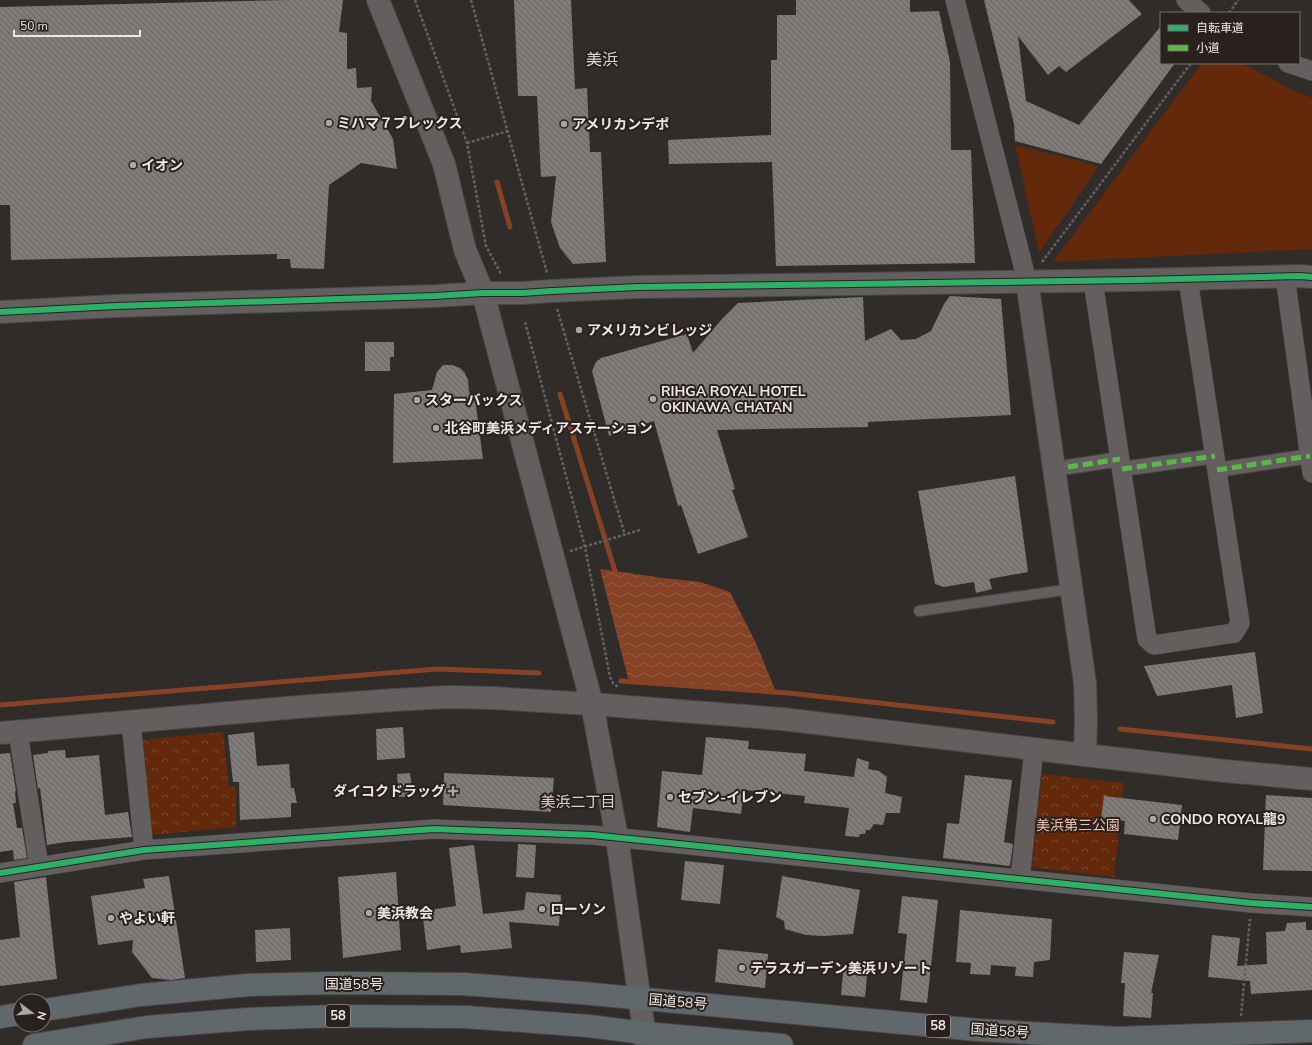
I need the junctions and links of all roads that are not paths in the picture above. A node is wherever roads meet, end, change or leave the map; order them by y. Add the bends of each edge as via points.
1 (378, 0) edge
2 (955, 0) edge
3 (1186, 0) edge
4 (1200, 12) edge
5 (1291, 64) edge
6 (1312, 71) edge
7 (1285, 276) junction
8 (1312, 277) edge
9 (1188, 279) junction
10 (1028, 281) junction
11 (1093, 281) junction
12 (483, 292) junction
13 (0, 312) edge
14 (1216, 463) junction
15 (1121, 464) junction
16 (1311, 465) edge
17 (1068, 467) dead end
18 (1071, 589) junction
19 (918, 611) dead end
20 (592, 704) junction
21 (131, 722) junction
22 (9, 732) edge
23 (1034, 749) junction
24 (1085, 756) junction
25 (1312, 779) edge
26 (617, 838) junction
27 (144, 850) junction
28 (39, 866) junction
29 (0, 872) edge
30 (1020, 879) junction
31 (1312, 907) edge
32 (640, 999) junction
33 (52, 1009) edge
34 (12, 1015) edge
35 (0, 1017) edge
36 (1312, 1031) edge
37 (645, 1039) edge
38 (742, 1043) edge
39 (34, 1045) edge
40 (782, 1045) edge

1 - 12 street via 444,164 465,250
2 - 10 street
3 - 4 street
5 - 6 street
7 - 8 street
7 - 9 street
7 - 16 street
9 - 11 street
9 - 14 street
10 - 11 street
10 - 12 street
10 - 18 street
11 - 15 street
12 - 13 street via 435,296 103,306
12 - 20 street
14 - 15 street
14 - 15 street via 1240,623 1234,632 1154,645 1147,639
14 - 16 street
15 - 17 street
18 - 19 lane
18 - 24 street via 1085,683
20 - 21 street via 448,697
20 - 23 street via 782,719
20 - 26 street
21 - 22 street
21 - 27 street
22 - 28 street
23 - 24 street
23 - 30 street
24 - 25 street
26 - 27 street via 434,829
26 - 30 street
26 - 32 street
27 - 28 street
28 - 29 street
30 - 31 street
32 - 33 highway, 国道58号 / 58 via 463,984 335,983 248,986 149,994
32 - 36 highway, 国道58号 / 58 via 978,1030 1118,1038
32 - 37 street
34 - 35 highway
37 - 38 highway, 58
37 - 39 highway, 58 via 589,1026 466,1017 339,1016 248,1019 147,1027
38 - 40 highway, 58

